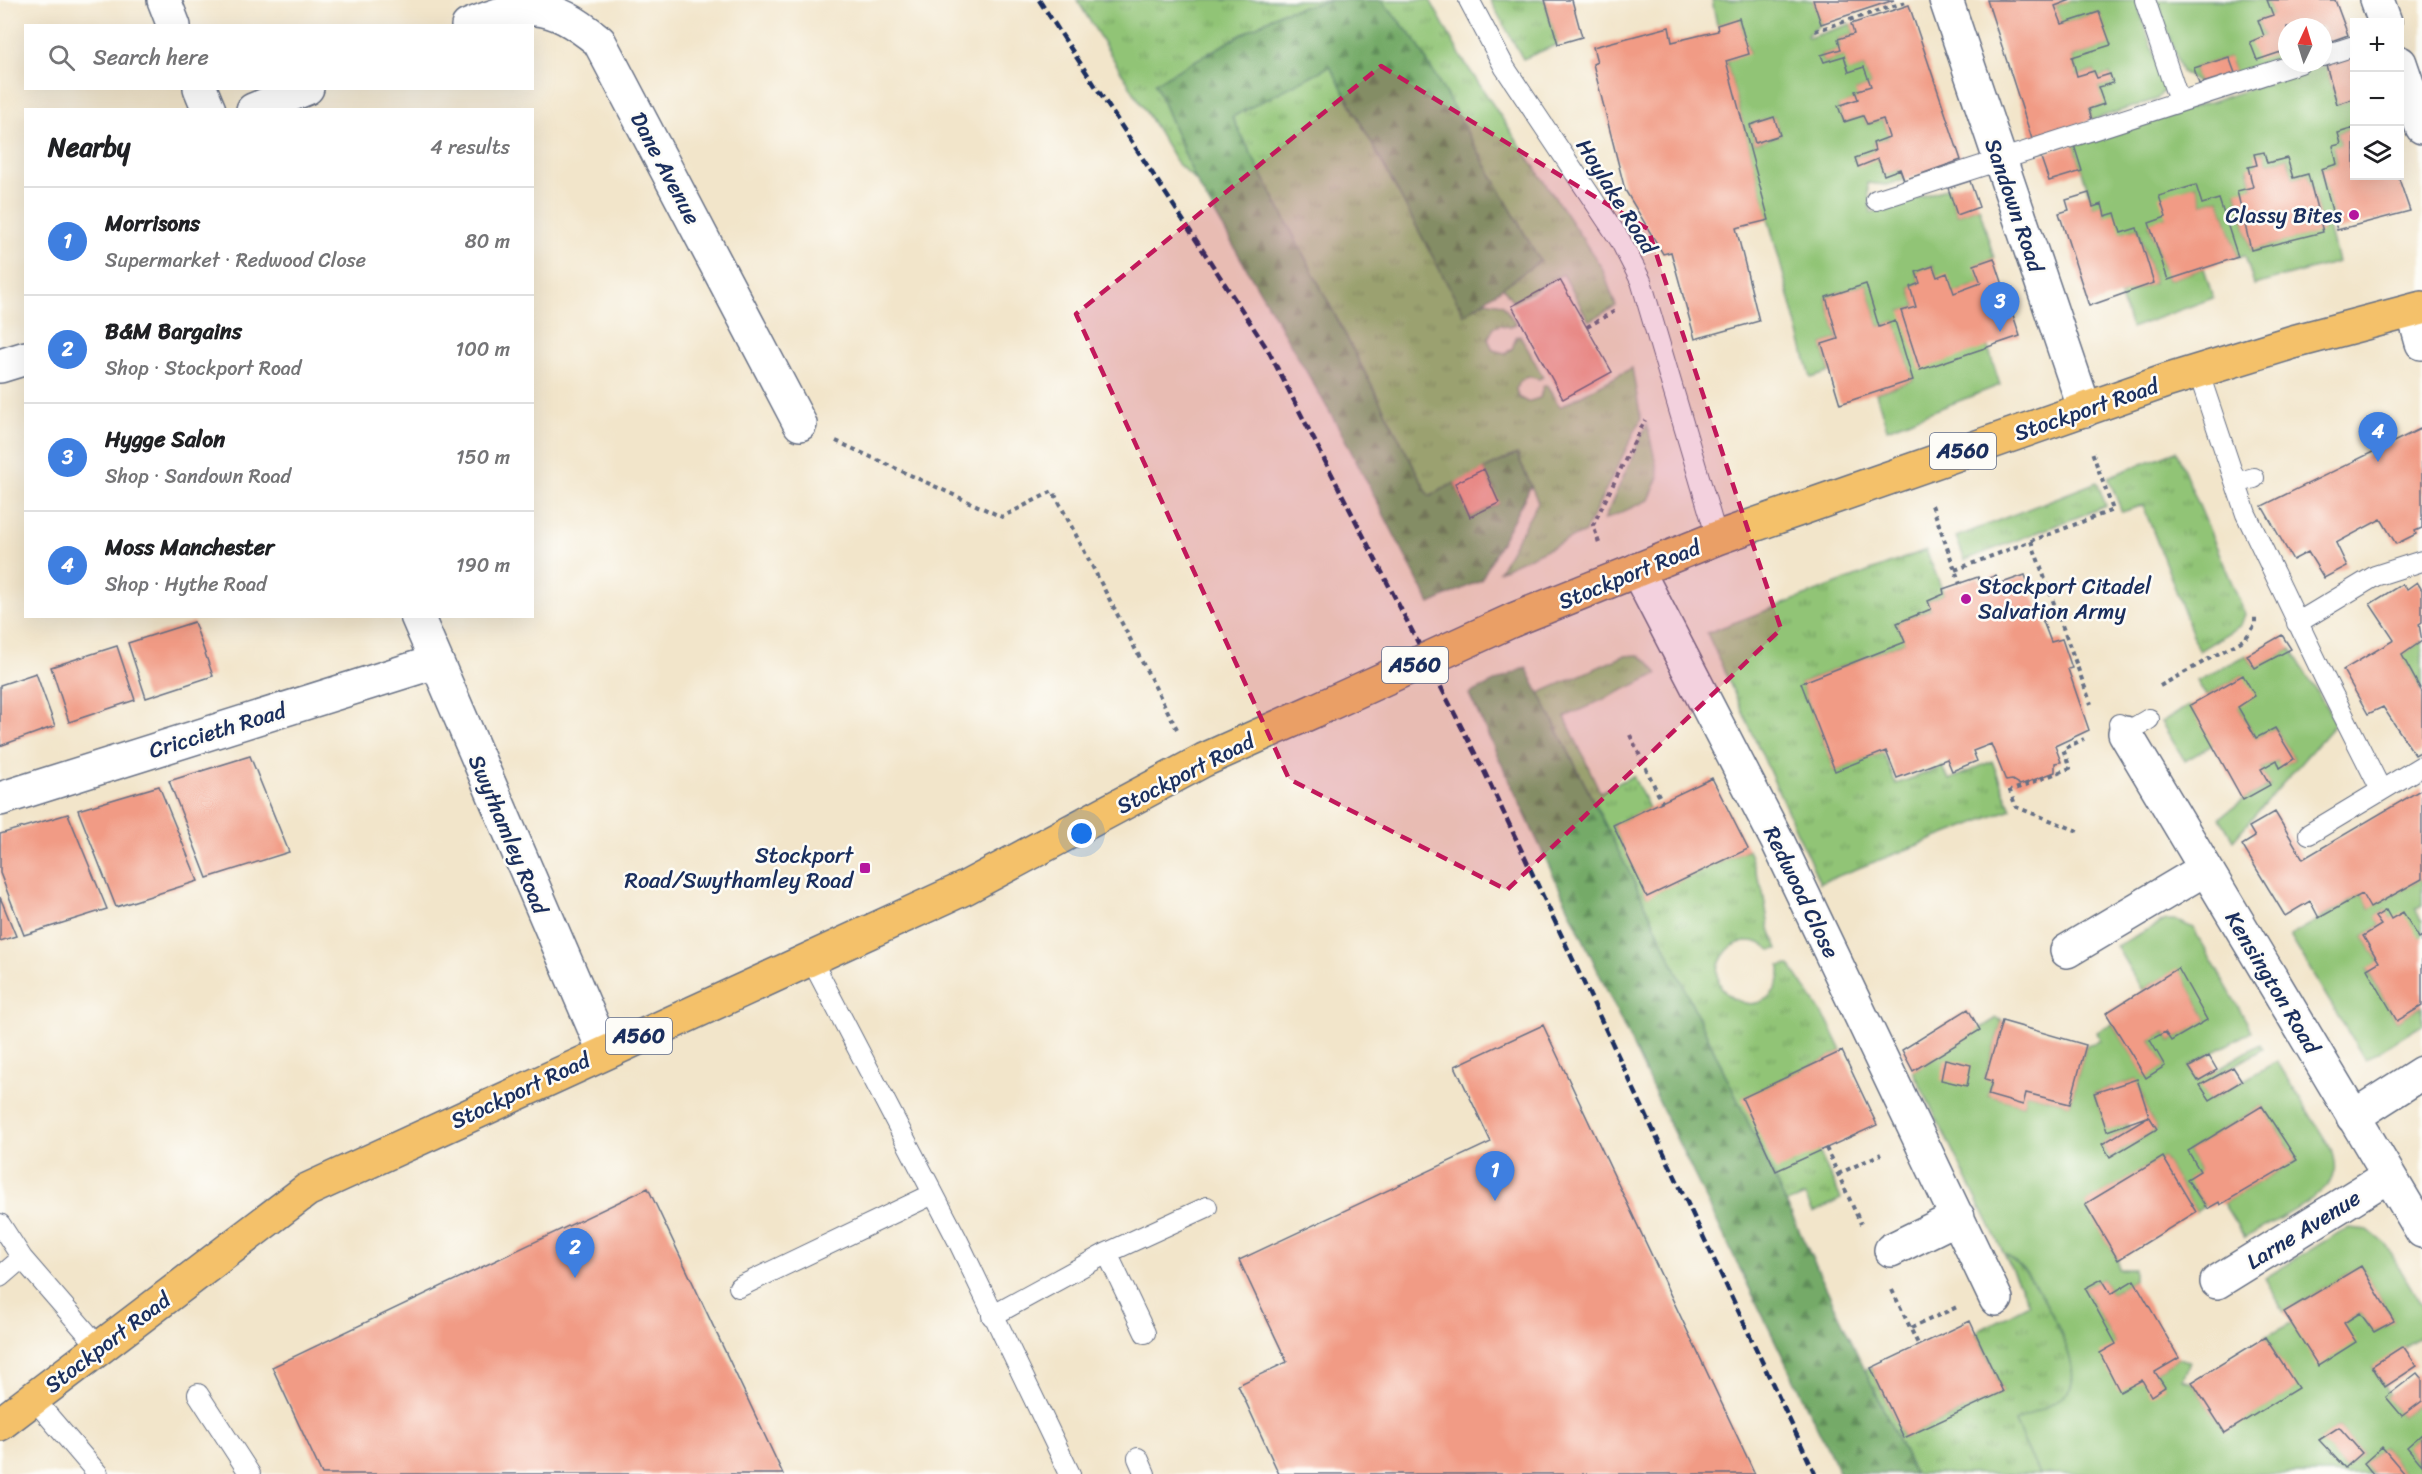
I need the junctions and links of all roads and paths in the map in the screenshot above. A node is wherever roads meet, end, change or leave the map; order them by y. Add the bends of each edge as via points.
1 (164, 0) edge
2 (1468, 0) edge
3 (1912, 0) edge
4 (1946, 0) edge
5 (2145, 0) edge
6 (2377, 0) edge
7 (2384, 18) edge
8 (173, 24) edge
9 (473, 24) edge
10 (1815, 31) dead end
11 (2350, 48) edge
12 (2332, 53) edge
13 (2278, 70) edge
14 (2403, 72) edge
15 (201, 90) edge
16 (302, 90) edge
17 (2179, 101) junction
18 (208, 108) edge
19 (258, 108) edge
20 (2422, 127) edge
21 (1999, 159) junction
22 (1876, 200) dead end
23 (2418, 309) edge
24 (2422, 344) edge
25 (24, 359) edge
26 (0, 366) edge
27 (2198, 370) junction
28 (1679, 408) junction
29 (2081, 411) junction
30 (800, 424) joint
31 (1717, 538) junction
32 (2031, 541) junction
33 (1947, 548) dead end
34 (2422, 561) edge
35 (1955, 570) junction
36 (1624, 576) junction
37 (1960, 584) dead end
38 (2254, 611) dead end
39 (418, 618) edge
40 (2297, 623) junction
41 (435, 662) junction
42 (2092, 709) dead end
43 (2131, 725) joint
44 (1630, 735) dead end
45 (2091, 735) dead end
46 (1196, 764) junction
47 (2422, 766) edge
48 (2381, 790) junction
49 (0, 799) edge
50 (1662, 802) dead end
51 (2078, 831) dead end
52 (2309, 834) dead end
53 (2205, 869) junction
54 (2067, 951) dead end
55 (811, 960) junction
56 (604, 1051) junction
57 (2422, 1073) edge
58 (2353, 1117) junction
59 (1918, 1137) junction
60 (1826, 1148) dead end
61 (1838, 1174) junction
62 (2388, 1176) junction
63 (933, 1194) junction
64 (1207, 1207) dead end
65 (1958, 1217) junction
66 (0, 1224) edge
67 (1862, 1226) dead end
68 (2422, 1231) edge
69 (1891, 1250) dead end
70 (1107, 1253) junction
71 (22, 1258) junction
72 (0, 1277) edge
73 (2217, 1282) dead end
74 (739, 1287) dead end
75 (1892, 1289) dead end
76 (1994, 1295) joint
77 (992, 1316) junction
78 (1911, 1328) junction
79 (1145, 1333) dead end
80 (1919, 1346) dead end
81 (99, 1347) junction
82 (198, 1394) dead end
83 (33, 1398) junction
84 (0, 1424) edge
85 (98, 1474) edge
86 (250, 1474) edge
87 (1070, 1474) edge

1 - 8 street
2 - 28 lane, Hoylake Road via 1505,68 1620,240 1641,281
3 - 10 path
4 - 21 street, Sandown Road
5 - 17 lane
6 - 7 street
9 - 30 street, Dane Avenue via 511,9 549,7 575,19 598,41
11 - 12 lane
13 - 17 lane
14 - 20 street
15 - 18 street
16 - 19 street
17 - 21 lane
21 - 22 lane
21 - 29 street, Sandown Road
23 - 24 street
23 - 27 main road, Stockport Road / A560
25 - 26 street
27 - 29 main road, Stockport Road / A560
27 - 40 lane via 2245,481 2246,514
28 - 31 lane, Hoylake Road
28 - 36 path via 1646,418 1593,525
29 - 31 main road, Stockport Road / A560
29 - 32 path via 2113,510
30 - 46 path via 1002,517 1053,491
31 - 36 main road, Stockport Road / A560
32 - 35 path
32 - 42 path
33 - 35 path
34 - 40 lane via 2375,576
35 - 37 path
36 - 46 main road, Stockport Road / A560, bridge via 1513,620
36 - 59 street, Redwood Close via 1778,842
38 - 43 path via 2255,625 2245,639 2137,699
39 - 41 street, Swythamley Road
40 - 48 lane
41 - 49 street, Criccieth Road
41 - 56 street, Swythamley Road
43 - 53 street, Kensington Road
44 - 50 path
45 - 51 path via 2063,748 2070,768 2010,791 2016,807
46 - 55 main road, Stockport Road / A560 via 965,888
47 - 48 lane
48 - 52 lane
53 - 54 street
53 - 58 street, Kensington Road
55 - 56 main road, Stockport Road / A560
55 - 63 lane
56 - 81 main road, Stockport Road / A560 via 308,1190
57 - 58 street
58 - 62 street, Kensington Road
59 - 61 path
59 - 65 street, Redwood Close
60 - 61 path
61 - 67 path
62 - 68 street, Kensington Road
62 - 73 street, Larne Avenue
63 - 74 lane
63 - 77 lane
64 - 70 lane
65 - 69 street
65 - 76 street, Redwood Close
66 - 71 lane
70 - 77 lane
70 - 79 lane
71 - 72 lane
71 - 81 lane
75 - 78 path
76 - 78 path
77 - 87 lane
78 - 80 path
81 - 83 main road, Stockport Road / A560
82 - 86 lane
83 - 84 main road, Stockport Road / A560
83 - 85 lane

